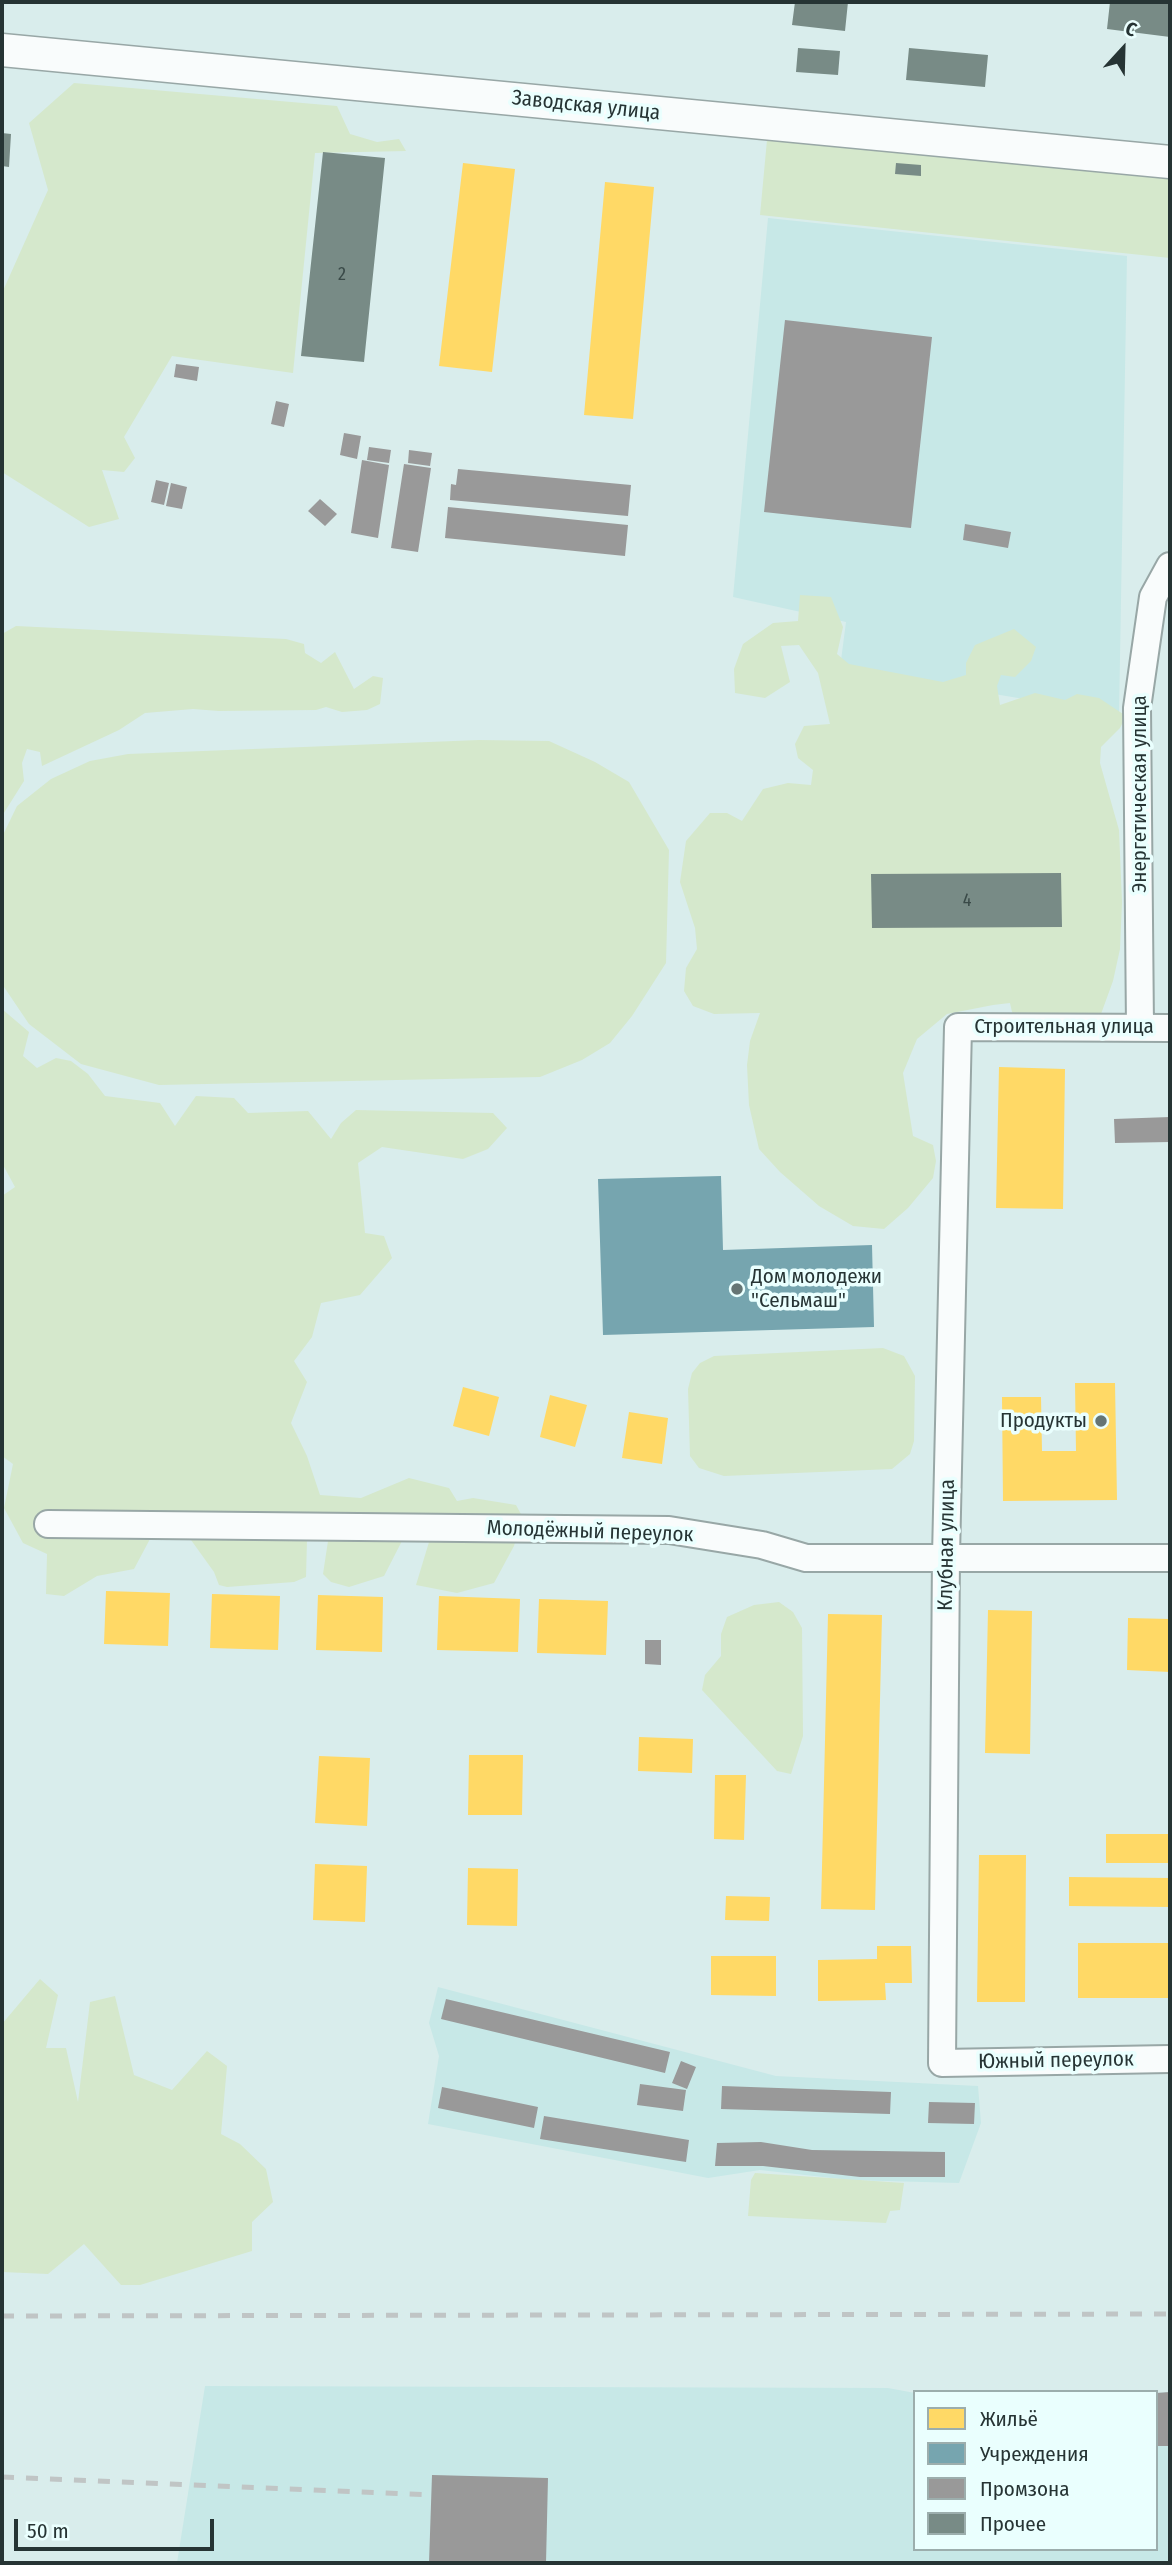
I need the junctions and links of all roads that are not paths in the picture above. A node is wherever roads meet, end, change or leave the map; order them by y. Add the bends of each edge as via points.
1 (2, 50) edge
2 (1170, 162) edge
3 (1170, 566) edge
4 (958, 1027) joint
5 (1140, 1027) junction
6 (1170, 1028) edge
7 (48, 1524) dead end
8 (946, 1556) junction
9 (1170, 1558) edge
10 (1170, 2059) edge
11 (942, 2063) joint

1 - 2 street, Заводская улица
3 - 5 street, Энергетическая улица via 1153,597 1137,708
4 - 5 street, Строительная улица
4 - 8 street, Клубная улица
5 - 6 street, Строительная улица
7 - 8 street, Молодёжный переулок via 669,1530 762,1545 806,1558
8 - 9 street, Молодёжный переулок
8 - 11 street, Клубная улица
10 - 11 street, Южный переулок

